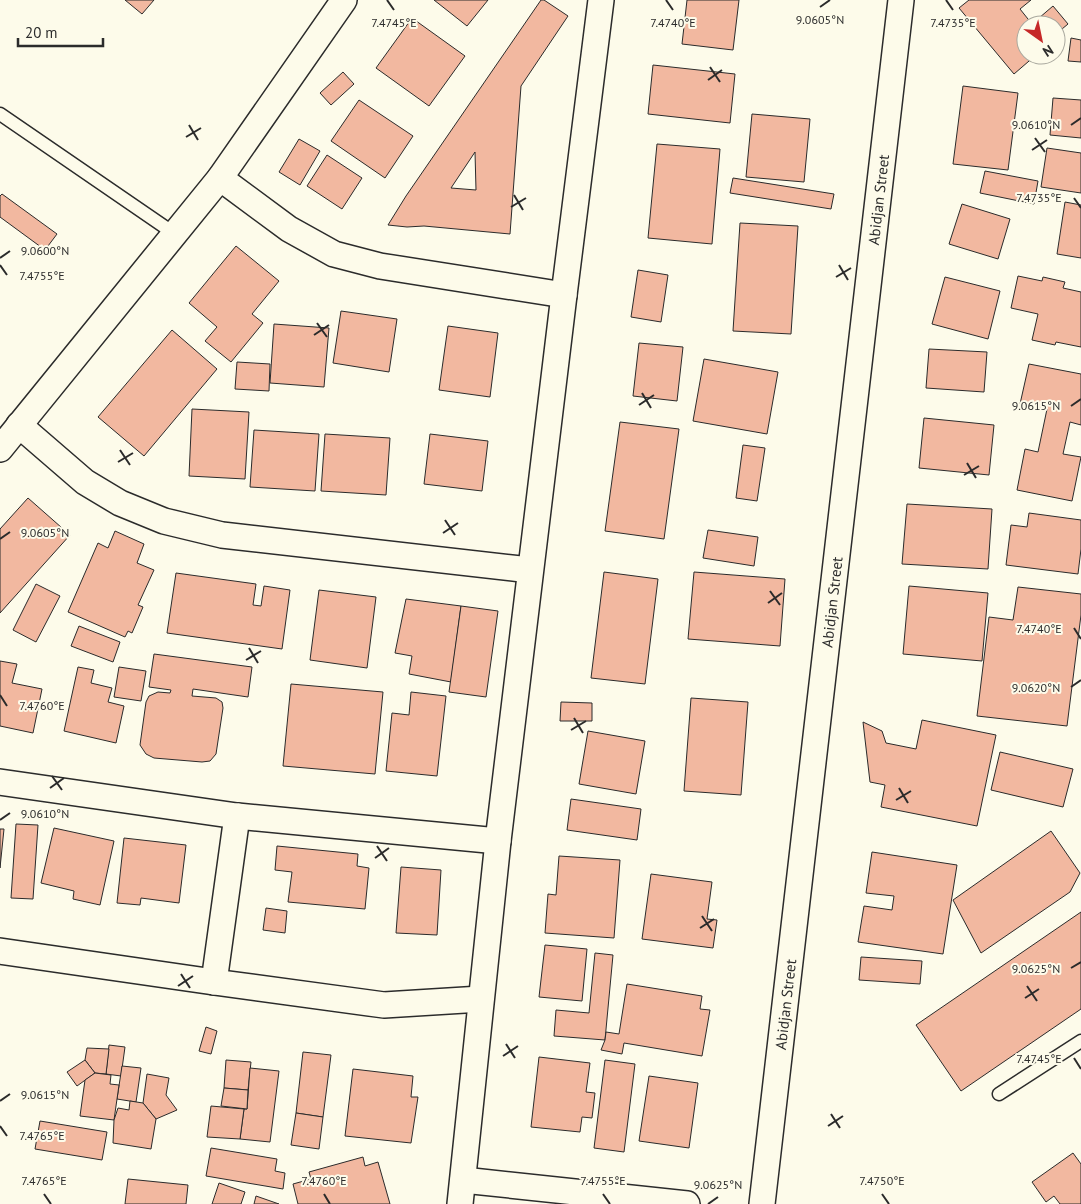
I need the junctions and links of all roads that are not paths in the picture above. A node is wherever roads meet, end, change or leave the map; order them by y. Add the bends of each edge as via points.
1 (344, 0) edge
2 (601, 0) edge
3 (901, 0) edge
4 (0, 114) edge
5 (220, 178) junction
6 (175, 234) junction
7 (564, 294) junction
8 (19, 425) junction
9 (0, 450) edge
10 (530, 570) junction
11 (0, 782) edge
12 (237, 816) junction
13 (498, 841) junction
14 (0, 951) edge
15 (214, 982) junction
16 (482, 1000) junction
17 (1081, 1041) edge
18 (999, 1094) dead end
19 (461, 1192) edge
20 (687, 1204) edge
21 (762, 1204) edge

1 - 5 street
2 - 7 street
3 - 21 street, Abidjan Street
4 - 6 lane
5 - 6 street
5 - 7 street via 289,229 334,254 380,266
6 - 8 street
7 - 10 street
8 - 9 street
8 - 10 street via 85,482 120,503 164,521 222,535
10 - 13 street
11 - 12 street
12 - 13 street
12 - 15 street
13 - 16 street
14 - 15 street
15 - 16 street via 384,1005
16 - 19 street
17 - 18 lane
19 - 20 street

